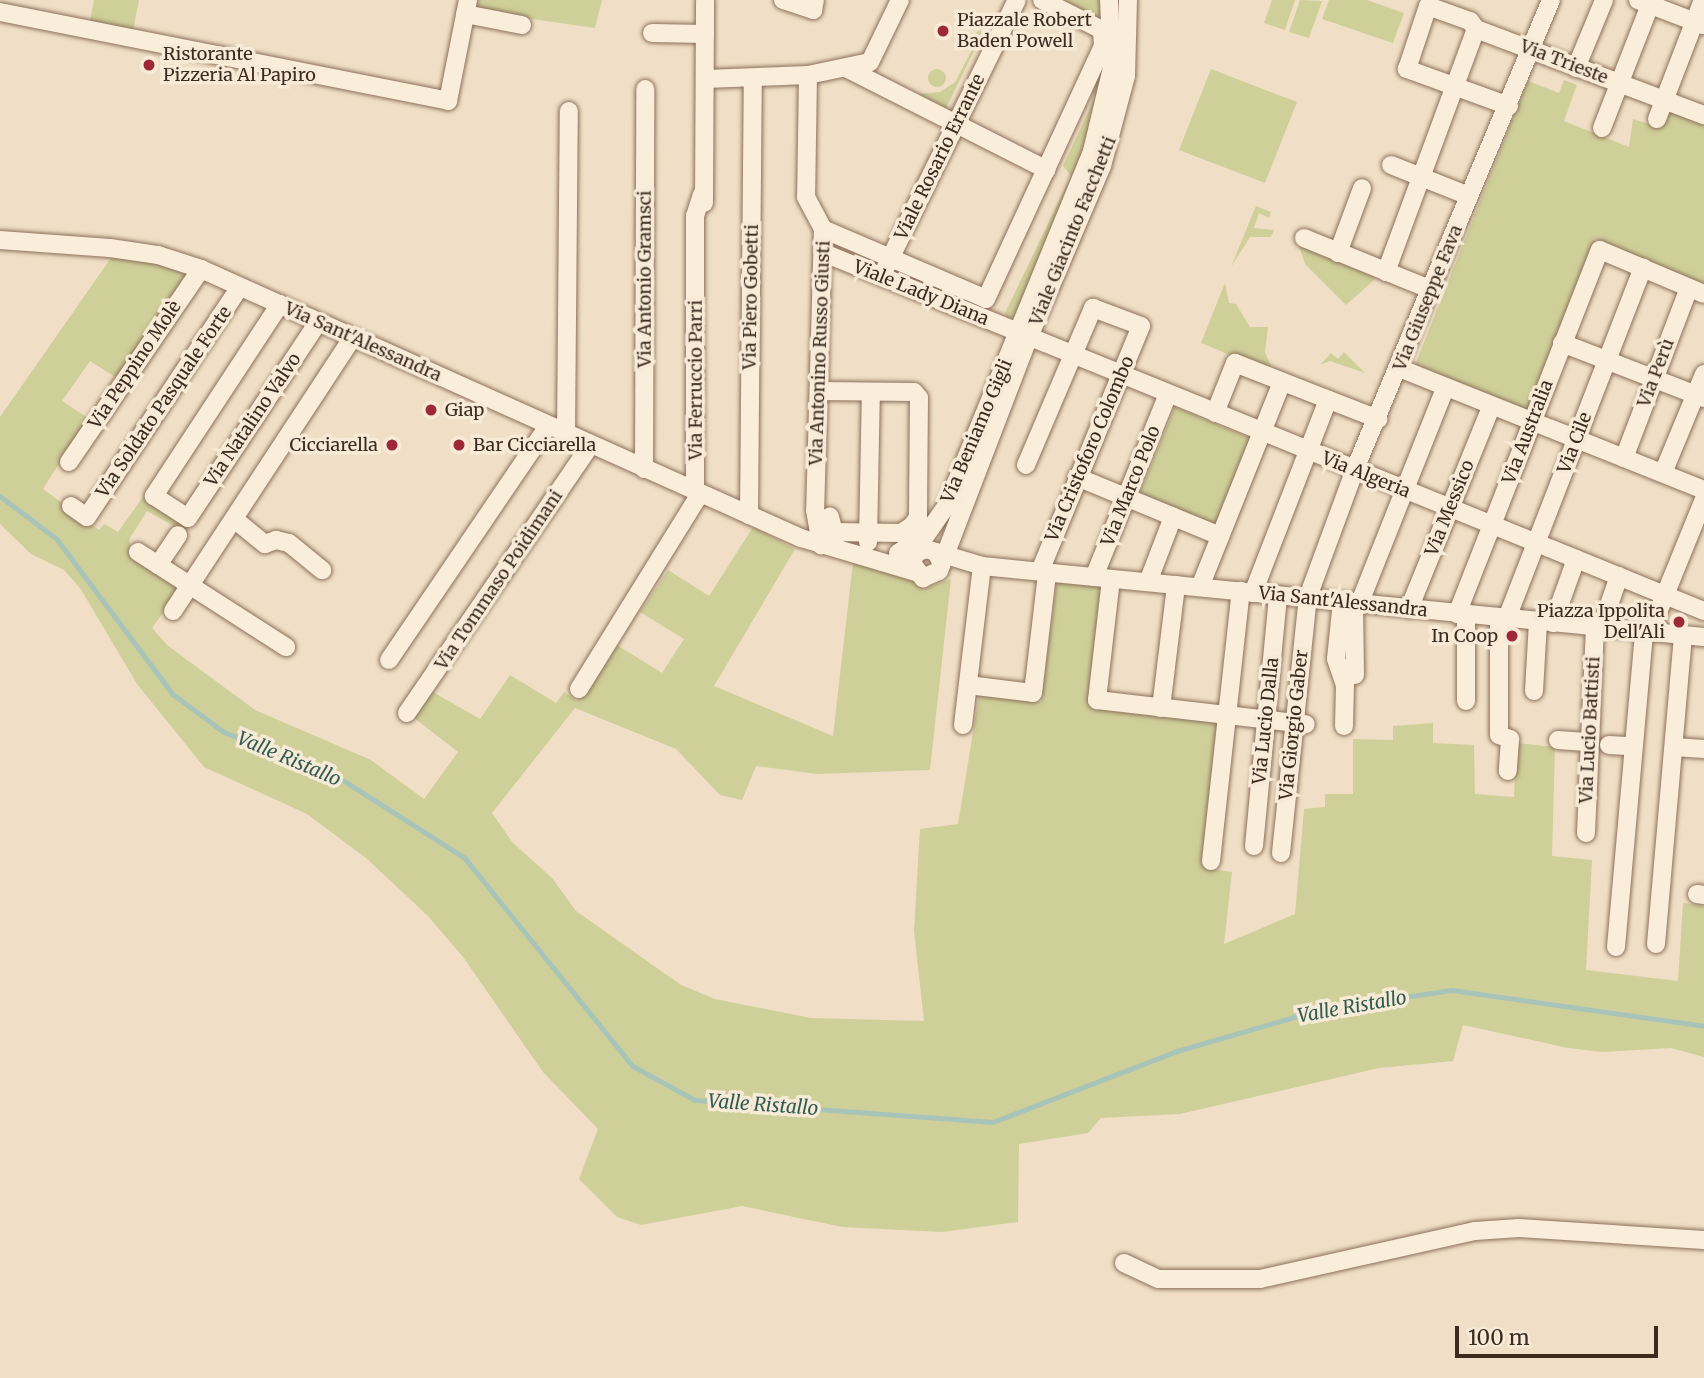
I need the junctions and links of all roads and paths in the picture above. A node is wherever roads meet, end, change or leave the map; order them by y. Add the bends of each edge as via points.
1 (705, 0) edge
2 (783, 0) edge
3 (900, 0) edge
4 (1017, 0) edge
5 (1042, 0) edge
6 (1109, 0) edge
7 (1128, 0) edge
8 (1551, 0) edge
9 (1604, 0) edge
10 (1703, 0) edge
11 (1646, 2) edge
12 (814, 5) edge
13 (467, 7) edge
14 (0, 12) edge
15 (1699, 24) edge
16 (522, 25) dead end
17 (1476, 29) junction
18 (652, 33) dead end
19 (705, 34) junction
20 (1531, 49) junction
21 (846, 68) junction
22 (1576, 68) junction
23 (808, 75) junction
24 (706, 79) junction
25 (753, 79) junction
26 (1619, 83) junction
27 (1456, 86) junction
28 (645, 89) dead end
29 (1664, 100) junction
30 (1509, 106) junction
31 (569, 111) dead end
32 (1704, 115) edge
33 (1657, 119) dead end
34 (956, 123) junction
35 (1602, 128) dead end
36 (1391, 165) dead end
37 (1047, 170) junction
38 (1422, 177) junction
39 (1362, 188) dead end
40 (1469, 196) junction
41 (823, 229) junction
42 (1304, 238) dead end
43 (0, 240) edge
44 (824, 253) junction
45 (1338, 253) junction
46 (890, 258) junction
47 (1643, 267) junction
48 (201, 269) junction
49 (1386, 272) junction
50 (882, 276) junction
51 (240, 287) junction
52 (1432, 290) junction
53 (1697, 291) edge
54 (280, 304) junction
55 (318, 322) junction
56 (1024, 334) junction
57 (352, 338) junction
58 (1562, 343) junction
59 (1074, 355) junction
60 (1607, 361) junction
61 (1399, 368) junction
62 (1704, 374) edge
63 (1121, 376) junction
64 (1653, 380) junction
65 (1282, 383) junction
66 (1445, 388) junction
67 (820, 391) junction
68 (871, 392) junction
69 (1168, 394) junction
70 (1700, 396) edge
71 (1328, 400) junction
72 (1490, 407) junction
73 (1215, 413) junction
74 (1378, 419) junction
75 (1532, 424) junction
76 (548, 426) junction
77 (566, 434) junction
78 (1262, 434) junction
79 (1576, 441) junction
80 (590, 446) junction
81 (1309, 452) junction
82 (1624, 458) junction
83 (69, 462) dead end
84 (1026, 465) dead end
85 (644, 469) junction
86 (1355, 469) junction
87 (1663, 473) junction
88 (1077, 478) junction
89 (1405, 490) junction
90 (1704, 490) edge
91 (698, 493) junction
92 (1126, 498) junction
93 (1704, 499) edge
94 (947, 505) junction
95 (71, 506) dead end
96 (1449, 509) junction
97 (823, 514) junction
98 (749, 515) junction
99 (1173, 517) junction
100 (234, 519) junction
101 (1491, 526) junction
102 (868, 532) junction
103 (178, 535) dead end
104 (1220, 536) junction
105 (801, 538) junction
106 (821, 545) junction
107 (1536, 545) junction
108 (138, 552) dead end
109 (898, 553) junction
110 (937, 555) junction
111 (868, 556) junction
112 (1576, 559) junction
113 (158, 565) junction
114 (982, 566) junction
115 (322, 570) dead end
116 (1043, 572) junction
117 (1619, 576) junction
118 (1102, 578) junction
119 (1148, 583) junction
120 (1175, 585) junction
121 (190, 586) junction
122 (1200, 587) junction
123 (1247, 592) junction
124 (1278, 595) junction
125 (1665, 596) junction
126 (1308, 597) junction
127 (1352, 602) junction
128 (1409, 609) junction
129 (173, 611) dead end
130 (1704, 611) edge
131 (1462, 614) junction
132 (1503, 618) junction
133 (1545, 622) junction
134 (1598, 628) junction
135 (1647, 632) junction
136 (1683, 636) junction
137 (1704, 637) edge
138 (286, 647) dead end
139 (389, 660) dead end
140 (1355, 675) dead end
141 (968, 685) junction
142 (579, 689) dead end
143 (1534, 691) dead end
144 (1466, 701) dead end
145 (1161, 708) junction
146 (407, 713) dead end
147 (1228, 716) junction
148 (1267, 720) junction
149 (1300, 723) junction
150 (963, 724) dead end
151 (1343, 726) dead end
152 (1559, 740) dead end
153 (1590, 742) junction
154 (1609, 745) dead end
155 (1631, 746) junction
156 (1674, 747) junction
157 (1704, 749) edge
158 (1508, 771) dead end
159 (1586, 832) dead end
160 (1254, 846) dead end
161 (1281, 853) dead end
162 (1211, 862) dead end
163 (1656, 944) dead end
164 (1616, 947) dead end
165 (1704, 1240) edge
166 (1124, 1263) dead end

1 - 19 street
2 - 12 street
3 - 21 street via 870,62
4 - 34 street, Viale Rosario Errante
5 - 37 street via 1102,30 1099,58
6 - 56 street, Viale Giacinto Facchetti via 1114,37 1104,112
7 - 56 street, Viale Giacinto Facchetti via 1126,76 1112,138
8 - 20 street, Via Giuseppe Fava
9 - 22 street
10 - 15 street
11 - 15 street
11 - 26 street
13 - 14 street via 448,101
13 - 16 street
15 - 29 street
17 - 20 street, Via Trieste
17 - 27 street
17 - 27 street, Via Trieste via 1470,21 1428,6 1407,69
18 - 19 street
19 - 24 street
20 - 22 street, Via Trieste
20 - 30 street, Via Giuseppe Fava
21 - 23 street
21 - 34 street
22 - 26 street, Via Trieste
23 - 25 street
23 - 41 street, Via Antonino Russo Giusti via 807,197
24 - 25 street
24 - 91 street, Via Ferruccio Parri via 702,194 706,249 696,267
25 - 98 street, Via Piero Gobetti
26 - 29 street, Via Trieste
26 - 35 street
27 - 30 street
27 - 38 street
28 - 85 street, Via Antonio Gramsci
29 - 32 street, Via Trieste
29 - 33 street
30 - 40 street, Via Giuseppe Fava
31 - 77 street
34 - 37 street
34 - 46 street, Viale Rosario Errante
36 - 38 street
37 - 46 street via 986,299
38 - 40 street
38 - 49 street
39 - 45 street
40 - 52 street, Via Giuseppe Fava
41 - 44 street, Via Antonino Russo Giusti
41 - 46 street
42 - 45 street
43 - 48 street, Via Sant'Alessandra via 110,248 158,255
44 - 50 street, Viale Lady Diana
44 - 67 street, Via Antonino Russo Giusti
45 - 49 street
46 - 50 street, Viale Rosario Errante
47 - 53 street
47 - 58 street, Via Australia via 1600,250
47 - 60 street, Via Cile
48 - 51 street, Via Sant'Alessandra
48 - 83 street, Via Peppino Molè
49 - 52 street
50 - 56 street, Viale Lady Diana
51 - 54 street, Via Sant'Alessandra
51 - 95 street, Via Soldato Pasquale Forte via 87,517
52 - 61 street, Via Giuseppe Fava
53 - 64 street, Via Perù
54 - 55 street, Via Sant'Alessandra
54 - 55 street, Via Natalino Valvo via 154,496 188,518
55 - 57 street, Via Sant'Alessandra
56 - 59 street, Via Algeria
56 - 94 street, Via Beniamo Gigli
56 - 110 street, Via Beniamo Gigli
57 - 76 street, Via Sant'Alessandra
57 - 100 street
58 - 60 street
58 - 75 street, Via Australia
59 - 63 street, Via Algeria
59 - 63 street, Via Cristoforo Colombo via 1093,307 1141,326
59 - 84 street
60 - 64 street
60 - 79 street, Via Cile
61 - 66 street
61 - 74 street, Via Giuseppe Fava
62 - 70 street
63 - 69 street, Via Algeria
63 - 88 street, Via Cristoforo Colombo
64 - 70 street
64 - 82 street, Via Perù
65 - 71 street
65 - 73 street via 1235,363
65 - 78 street
66 - 72 street
66 - 89 street
67 - 68 street
67 - 97 street, Via Antonino Russo Giusti
68 - 102 street
68 - 102 street via 914,392 919,398 918,517 901,533
69 - 73 street, Via Algeria
69 - 92 street, Via Marco Polo
70 - 87 street
71 - 74 street
71 - 81 street
72 - 75 street
72 - 96 street, Via Messico
73 - 78 street, Via Algeria
74 - 86 street, Via Giuseppe Fava
75 - 79 street
75 - 101 street, Via Australia
76 - 77 street, Via Sant'Alessandra
76 - 139 street
77 - 80 street, Via Sant'Alessandra
78 - 81 street, Via Algeria
78 - 104 street
79 - 82 street
79 - 107 street, Via Cile
80 - 85 street, Via Sant'Alessandra
80 - 146 street, Via Tommaso Poidimani
81 - 86 street, Via Algeria
81 - 123 street
82 - 87 street
85 - 91 street, Via Sant'Alessandra
86 - 89 street, Via Algeria
86 - 126 street, Via Giuseppe Fava
87 - 90 street
88 - 92 street
88 - 116 street, Via Cristoforo Colombo
89 - 96 street, Via Algeria
89 - 127 street
91 - 98 street, Via Sant'Alessandra
91 - 142 street
92 - 99 street
92 - 118 street, Via Marco Polo
93 - 125 street
94 - 109 street, Via Beniamo Gigli via 926,535
94 - 110 street
96 - 101 street, Via Algeria
96 - 128 street, Via Messico
97 - 102 street via 834,531
97 - 105 street
97 - 106 street, Via Antonino Russo Giusti
98 - 105 street, Via Sant'Alessandra
99 - 104 street
99 - 119 street
100 - 115 street via 265,544 276,540 289,543
100 - 121 street
101 - 107 street, Via Algeria
101 - 131 street, Via Australia
102 - 111 street
103 - 113 street
104 - 122 street
105 - 106 street, Via Sant'Alessandra
106 - 111 street, Via Sant'Alessandra
107 - 112 street, Via Algeria
107 - 132 street, Via Cile
108 - 113 street
109 - 110 street
109 - 111 street
110 - 111 street via 913,558 915,572
110 - 114 street
110 - 114 street
112 - 117 street, Via Algeria
112 - 133 street
113 - 121 street
114 - 116 street, Via Sant'Alessandra
114 - 141 street
116 - 118 street, Via Sant'Alessandra
116 - 141 street, Via Cristoforo Colombo via 1033,692
117 - 125 street, Via Algeria
117 - 134 street, Via Lucio Battisti
118 - 119 street, Via Sant'Alessandra
118 - 145 street, Via Marco Polo via 1097,701
119 - 120 street, Via Sant'Alessandra
120 - 122 street, Via Sant'Alessandra
120 - 145 street
121 - 129 street
121 - 138 street
122 - 123 street, Via Sant'Alessandra
123 - 124 street, Via Sant'Alessandra
123 - 147 street
124 - 126 street, Via Sant'Alessandra
124 - 148 street, Via Lucio Dalla
125 - 130 street, Via Algeria
125 - 135 street
126 - 127 street, Via Sant'Alessandra
126 - 149 street, Via Giorgio Gaber
127 - 128 street, Via Sant'Alessandra
127 - 140 street
127 - 151 street via 1336,659 1345,685
128 - 131 street, Via Sant'Alessandra
131 - 132 street, Via Sant'Alessandra
131 - 144 street
132 - 133 street, Via Sant'Alessandra
132 - 158 street via 1499,734 1510,739
133 - 134 street, Via Sant'Alessandra
133 - 143 street
134 - 135 street, Via Sant'Alessandra
134 - 153 street, Via Lucio Battisti
135 - 136 street, Via Sant'Alessandra
135 - 155 street
136 - 137 street, Via Sant'Alessandra
136 - 156 street
141 - 150 street
145 - 147 street
147 - 148 street
147 - 162 street
148 - 149 street
148 - 160 street, Via Lucio Dalla
149 - 161 street, Via Giorgio Gaber
152 - 153 street
153 - 159 street, Via Lucio Battisti
154 - 155 street
155 - 164 street
156 - 157 street
156 - 163 street
165 - 166 street via 1519,1228 1475,1231 1259,1279 1159,1279

